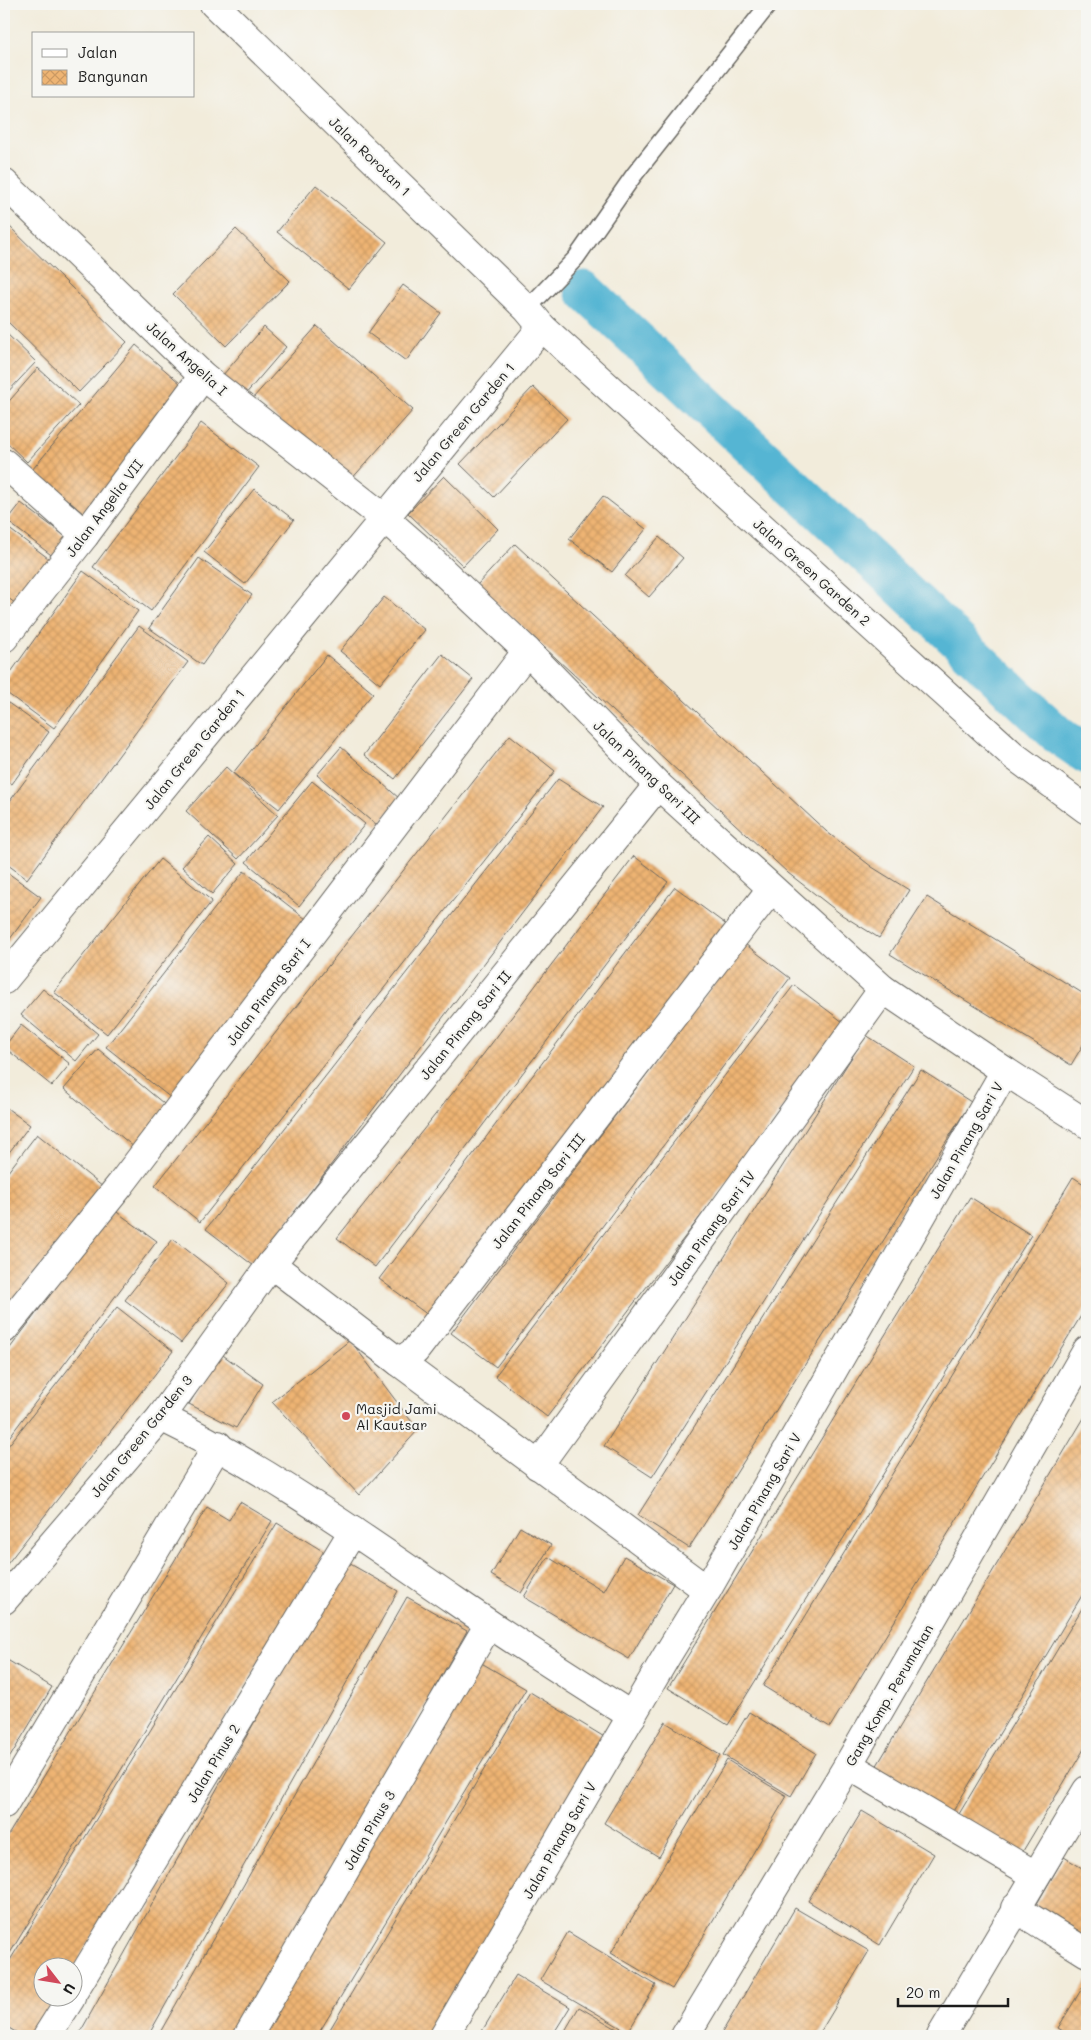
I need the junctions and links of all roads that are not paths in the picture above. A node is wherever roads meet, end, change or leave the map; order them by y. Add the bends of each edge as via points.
1 (214, 4) edge
2 (769, 4) edge
3 (4, 184) edge
4 (536, 310) junction
5 (202, 376) junction
6 (4, 463) edge
7 (383, 517) junction
8 (85, 535) junction
9 (4, 638) edge
10 (527, 652) junction
11 (658, 785) junction
12 (1087, 810) edge
13 (771, 889) junction
14 (4, 980) edge
15 (883, 989) junction
16 (1005, 1071) junction
17 (1087, 1124) edge
18 (270, 1264) junction
19 (4, 1329) edge
20 (1087, 1350) edge
21 (399, 1362) junction
22 (161, 1417) junction
23 (218, 1444) junction
24 (538, 1466) junction
25 (353, 1531) junction
26 (707, 1590) junction
27 (4, 1600) edge
28 (489, 1624) junction
29 (632, 1716) junction
30 (848, 1766) junction
31 (1087, 1790) edge
32 (4, 1804) edge
33 (1035, 1875) junction
34 (1015, 1908) junction
35 (1087, 1953) edge
36 (82, 1979) edge
37 (64, 2008) edge
38 (47, 2036) edge
39 (248, 2036) edge
40 (444, 2036) edge
41 (685, 2036) edge
42 (941, 2036) edge

1 - 4 street, Jalan Rorotan 1
2 - 4 lane via 634,176
3 - 5 street, Jalan Angelia I
4 - 7 street, Jalan Green Garden 1
4 - 12 street, Jalan Green Garden 2 via 1014,756
5 - 7 street, Jalan Angelia I
5 - 8 street, Jalan Angelia VII
6 - 8 street
7 - 10 street
7 - 14 street, Jalan Green Garden 1
8 - 9 street, Jalan Angelia VII
10 - 11 street, Jalan Pinang Sari III
10 - 19 street, Jalan Pinang Sari I via 121,1184
11 - 13 street, Jalan Pinang Sari III
11 - 18 street, Jalan Pinang Sari II
13 - 15 street, Jalan Pinang Sari III
13 - 21 street, Jalan Pinang Sari III via 415,1351
15 - 16 street, Jalan Pinang Sari V
15 - 24 street, Jalan Pinang Sari IV
16 - 17 street
16 - 26 street, Jalan Pinang Sari V
18 - 21 street
18 - 22 street, Jalan Green Garden 3
20 - 30 street, Gang Komp. Perumahan
21 - 24 street
22 - 23 street
22 - 27 street, Jalan Green Garden 3
23 - 25 street
23 - 32 street
24 - 26 street
25 - 28 street
25 - 36 street, Jalan Pinus 2
26 - 29 street, Jalan Pinang Sari V
28 - 29 street
28 - 39 street, Jalan Pinus 3
29 - 40 street, Jalan Pinang Sari V
30 - 33 street
30 - 41 street, Gang Komp. Perumahan
31 - 33 street
33 - 34 street
34 - 35 street
34 - 42 street
37 - 38 street, Jalan Pinus 2

